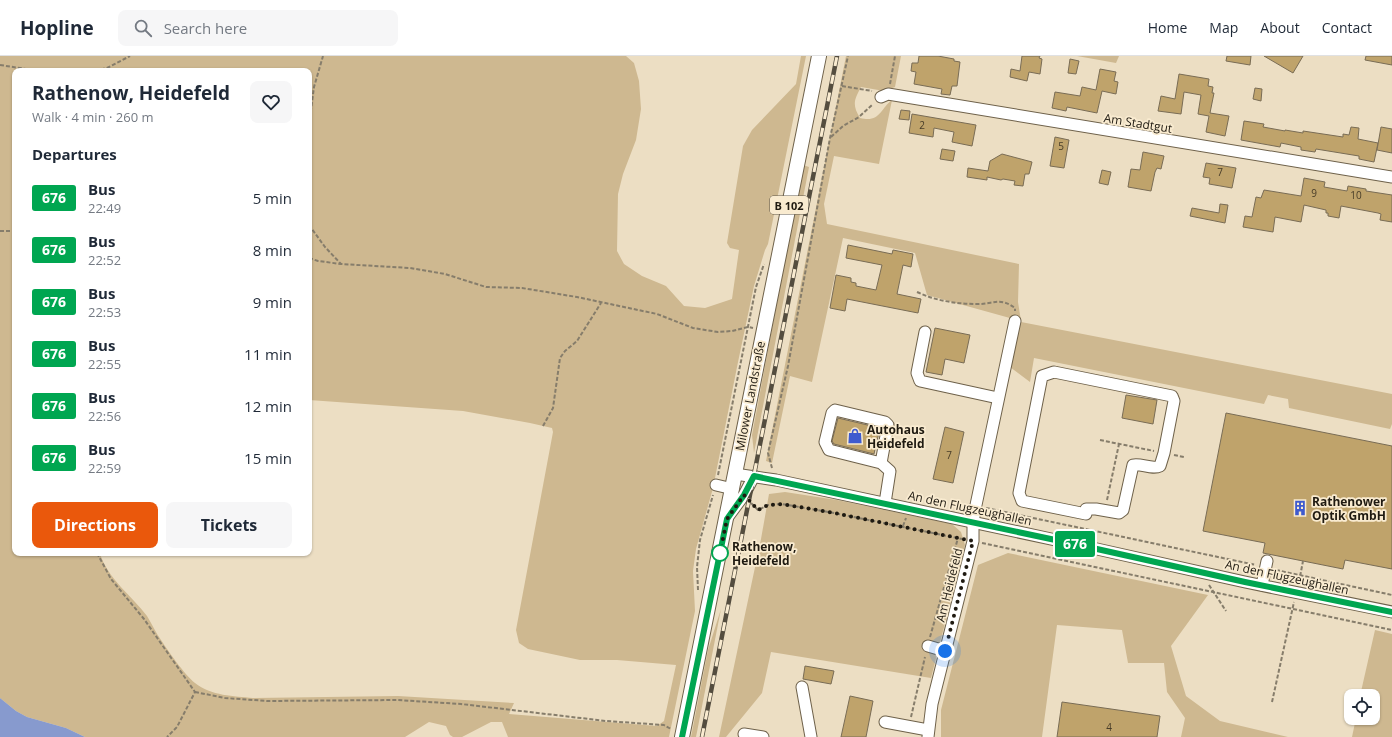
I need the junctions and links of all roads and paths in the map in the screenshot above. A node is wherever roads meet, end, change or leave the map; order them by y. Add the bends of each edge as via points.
1 (130, 56) edge
2 (323, 56) edge
3 (819, 56) edge
4 (848, 56) edge
5 (895, 56) edge
6 (0, 65) edge
7 (20, 68) edge
8 (107, 68) edge
9 (842, 86) junction
10 (884, 96) junction
11 (312, 102) edge
12 (830, 138) junction
13 (1392, 177) edge
14 (312, 229) edge
15 (0, 231) edge
16 (12, 231) edge
17 (312, 259) edge
18 (341, 264) junction
19 (917, 292) dead end
20 (601, 303) junction
21 (1015, 321) joint
22 (763, 331) junction
23 (925, 332) dead end
24 (998, 398) junction
25 (543, 426) dead end
26 (1100, 440) dead end
27 (1119, 444) junction
28 (1164, 453) junction
29 (1184, 457) dead end
30 (881, 463) junction
31 (735, 474) junction
32 (754, 476) junction
33 (776, 480) junction
34 (716, 485) dead end
35 (738, 492) junction
36 (885, 503) junction
37 (976, 505) junction
38 (1105, 511) junction
39 (973, 522) junction
40 (973, 541) junction
41 (99, 556) edge
42 (1303, 561) dead end
43 (1266, 564) junction
44 (1199, 571) junction
45 (1300, 575) junction
46 (1262, 585) junction
47 (1297, 592) junction
48 (1214, 593) junction
49 (1392, 595) edge
50 (1293, 610) junction
51 (1226, 611) dead end
52 (1392, 612) edge
53 (1392, 630) edge
54 (928, 646) dead end
55 (945, 651) junction
56 (802, 687) dead end
57 (196, 692) junction
58 (1272, 702) dead end
59 (885, 722) dead end
60 (928, 733) edge
61 (744, 734) dead end
62 (683, 735) edge
63 (167, 737) edge
64 (763, 737) edge
65 (811, 737) edge

1 - 8 path
2 - 11 path
3 - 22 main road, Milower Landstraße / B 102
4 - 9 path
5 - 10 path
6 - 7 path
9 - 10 path
9 - 12 path
10 - 12 path
10 - 13 street, Am Stadtgut
12 - 33 path via 788,366 768,453
14 - 18 path
15 - 16 path
17 - 18 path
18 - 20 path via 417,269 446,274 486,287 522,288
19 - 21 path via 948,302 1007,303 1015,308
20 - 22 path via 657,314 693,328 718,332 748,327
20 - 25 path via 577,341 560,358 553,408
21 - 24 street, Am Heidefeld
22 - 31 main road, Milower Landstraße / B 102
23 - 24 street via 917,373 920,381
24 - 37 street, Am Heidefeld
26 - 27 path
27 - 28 path
27 - 38 path
28 - 29 path
28 - 38 street via 1157,468 1133,465 1123,510 1119,513
28 - 38 street via 1174,401 1172,396 1054,372 1042,376 1019,493 1022,501 1086,512
30 - 30 street via 829,450 825,442 832,412 835,410 885,422 888,425
30 - 36 street via 890,471
31 - 32 street, An den Flugzeughallen
31 - 35 main road, Milower Landstraße / B 102
32 - 33 street, An den Flugzeughallen
32 - 35 street
33 - 36 street, An den Flugzeughallen
34 - 35 street
35 - 40 path via 758,510 768,505 782,504
35 - 62 main road, Milower Landstraße / B 102 via 727,519
36 - 39 street, An den Flugzeughallen
37 - 39 street, Am Heidefeld
37 - 43 path
39 - 40 street, Am Heidefeld
39 - 44 street, An den Flugzeughallen
40 - 48 path
40 - 55 street, Am Heidefeld
41 - 57 path via 111,579 144,619
42 - 45 path
43 - 45 path
43 - 46 street
44 - 46 street, An den Flugzeughallen
44 - 48 path
45 - 47 path
45 - 49 path
46 - 47 street, An den Flugzeughallen
47 - 50 path
47 - 52 street, An den Flugzeughallen
48 - 50 path
48 - 51 path
50 - 53 path
50 - 58 path
54 - 55 street
55 - 60 street, Am Heidefeld
56 - 65 street
57 - 62 path via 226,698 268,700 397,700 461,704 664,725
57 - 63 path via 177,727
59 - 60 street
61 - 64 street

